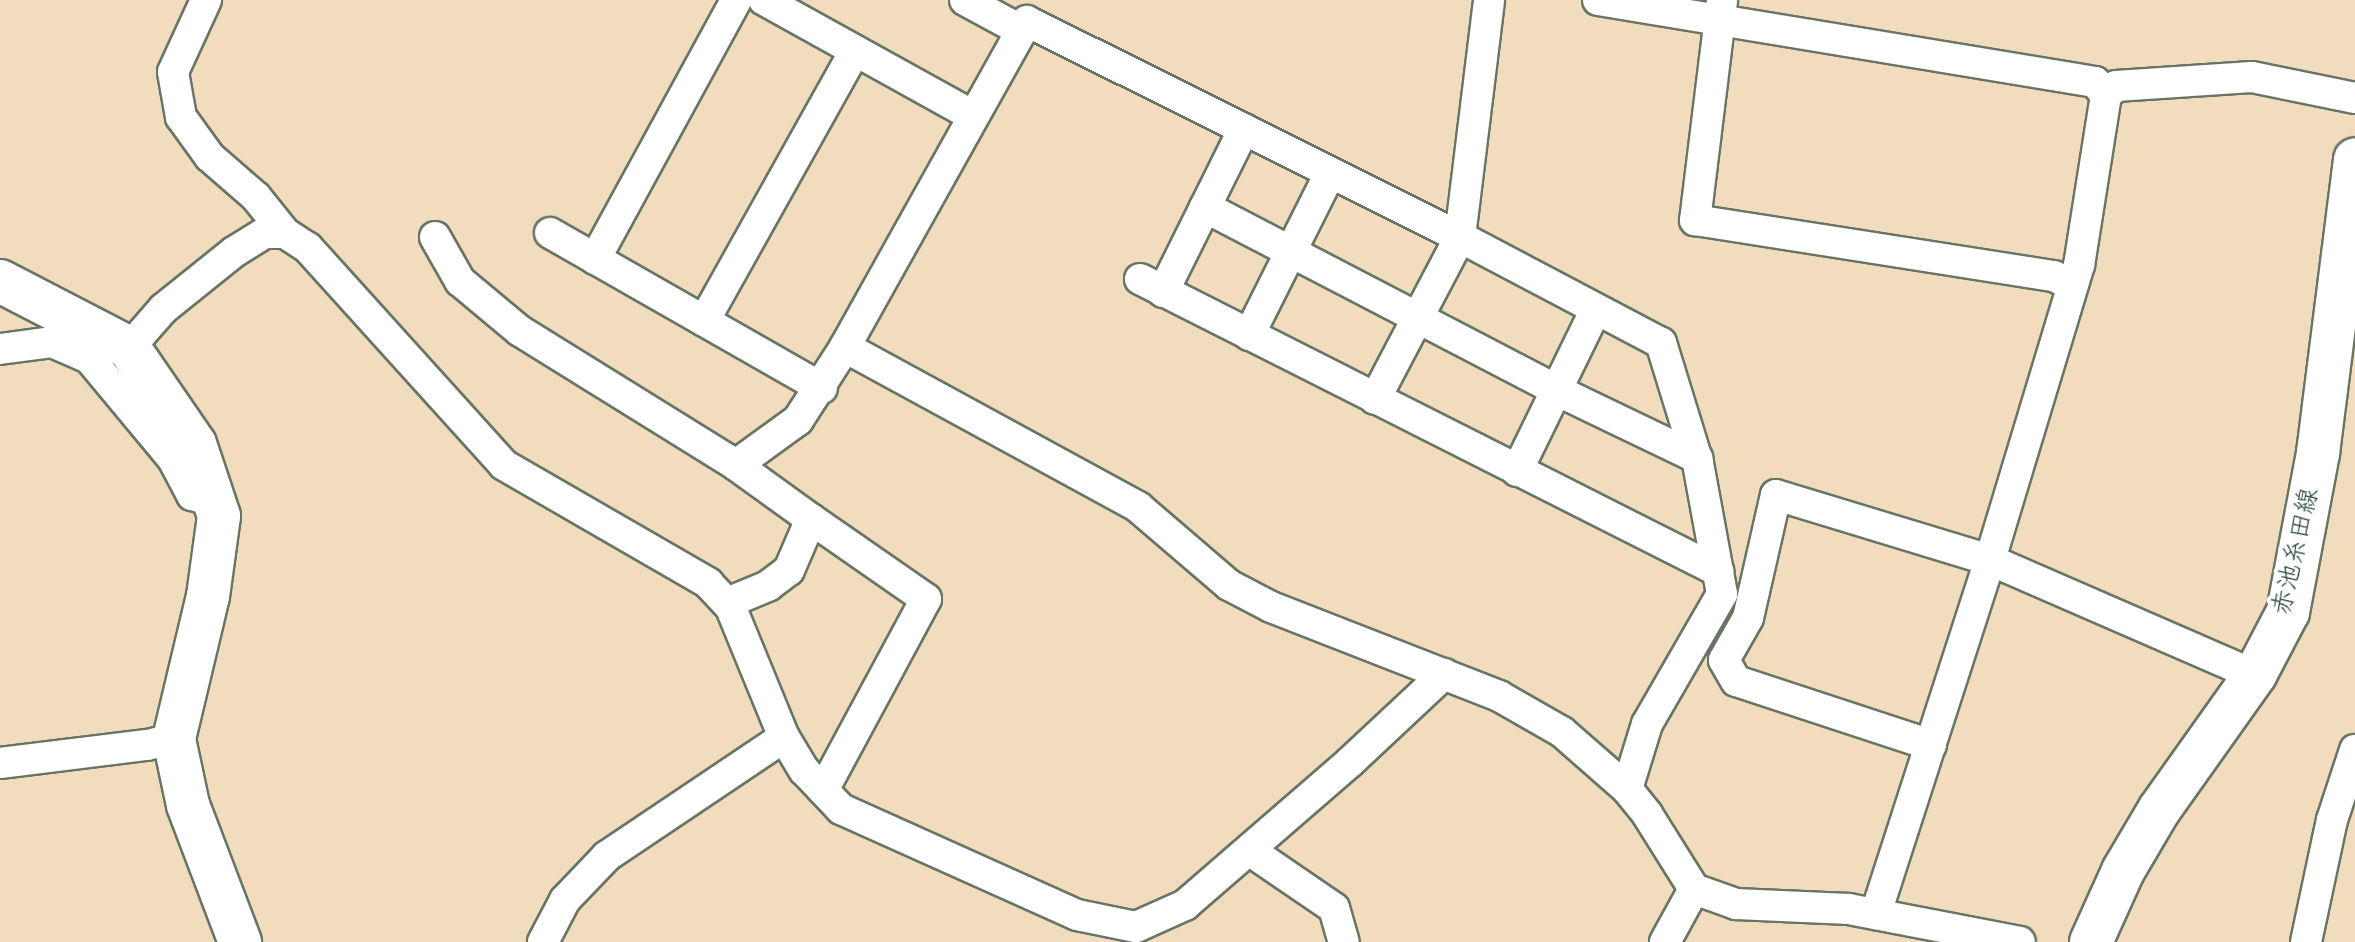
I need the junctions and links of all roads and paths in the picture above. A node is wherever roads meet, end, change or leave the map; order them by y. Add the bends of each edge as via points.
1 (206, 0) edge
2 (736, 0) edge
3 (764, 0) edge
4 (965, 0) edge
5 (1489, 0) edge
6 (1598, 0) edge
7 (1721, 10) edge
8 (815, 12) edge
9 (1029, 17) edge
10 (855, 51) junction
11 (2106, 95) junction
12 (2355, 98) edge
13 (973, 116) junction
14 (1244, 129) junction
15 (2355, 159) edge
16 (1330, 173) junction
17 (1205, 207) junction
18 (285, 233) junction
19 (550, 233) dead end
20 (435, 237) dead end
21 (1460, 237) junction
22 (1291, 251) junction
23 (595, 259) junction
24 (0, 281) edge
25 (2073, 286) junction
26 (1596, 309) junction
27 (1418, 318) junction
28 (704, 321) junction
29 (1249, 335) junction
30 (845, 347) junction
31 (129, 348) junction
32 (0, 349) edge
33 (822, 388) junction
34 (1556, 390) junction
35 (1375, 399) junction
36 (1697, 458) junction
37 (736, 465) junction
38 (1517, 471) junction
39 (214, 501) junction
40 (811, 519) junction
41 (1990, 560) junction
42 (1718, 571) junction
43 (727, 603) junction
44 (1444, 674) junction
45 (2255, 675) junction
46 (784, 737) junction
47 (174, 739) junction
48 (1931, 745) junction
49 (2355, 750) edge
50 (0, 763) edge
51 (1627, 789) junction
52 (823, 790) junction
53 (1249, 850) junction
54 (1694, 889) junction
55 (1876, 914) junction
56 (240, 942) edge
57 (543, 942) edge
58 (1344, 942) edge
59 (1665, 942) edge
60 (2020, 942) edge
61 (2091, 942) edge
62 (2306, 942) edge

1 - 18 street via 173,72 181,117 210,157 256,197
2 - 23 street
3 - 8 street
4 - 9 street
5 - 21 street
6 - 7 street
7 - 11 street via 2095,82
7 - 25 street via 1695,220 2054,276
8 - 10 street
9 - 13 street
9 - 14 street
10 - 13 street
10 - 28 street
11 - 12 street via 2116,86 2252,77
11 - 25 street
13 - 30 street
14 - 16 street
14 - 17 street
15 - 45 main road, 赤池糸田線 via 2318,453 2291,598
16 - 21 street
16 - 22 street
17 - 22 street
17 - 29 street via 1151,286
18 - 31 street via 265,233 234,252 163,309
18 - 43 street via 308,248 504,465 708,583
19 - 23 street
20 - 37 street via 460,281 520,331
21 - 26 street
21 - 27 street
22 - 27 street
22 - 29 street
23 - 28 street
24 - 31 main road
25 - 41 street
26 - 34 street
26 - 36 street via 1661,343
27 - 34 street
27 - 35 street
28 - 33 street
29 - 35 street
30 - 33 street
30 - 44 street via 1138,507 1229,585 1271,607
31 - 39 main road via 195,444
32 - 39 street via 52,342 89,358 173,459 192,495
33 - 37 street via 798,420
34 - 36 street
34 - 38 street
35 - 38 street
36 - 42 street
37 - 40 street
38 - 42 street
39 - 47 main road via 219,516 208,596
40 - 43 street via 789,570 768,586
40 - 52 street via 926,599
41 - 45 street
41 - 48 street
41 - 48 street via 1776,495 1748,618 1724,660 1736,681
42 - 51 street via 1722,594 1647,724
43 - 46 street
44 - 51 street via 1499,696 1562,732
44 - 53 street
45 - 61 main road, 赤池糸田線 via 2159,810 2123,871
46 - 52 street
46 - 57 street via 607,856 565,900
47 - 50 street
47 - 56 main road via 188,805
48 - 55 street
49 - 62 street via 2332,820
51 - 54 street
52 - 53 street via 841,809 1064,909 1136,927 1185,905
53 - 58 street via 1334,908
54 - 55 street via 1736,904
54 - 59 street
55 - 60 street

